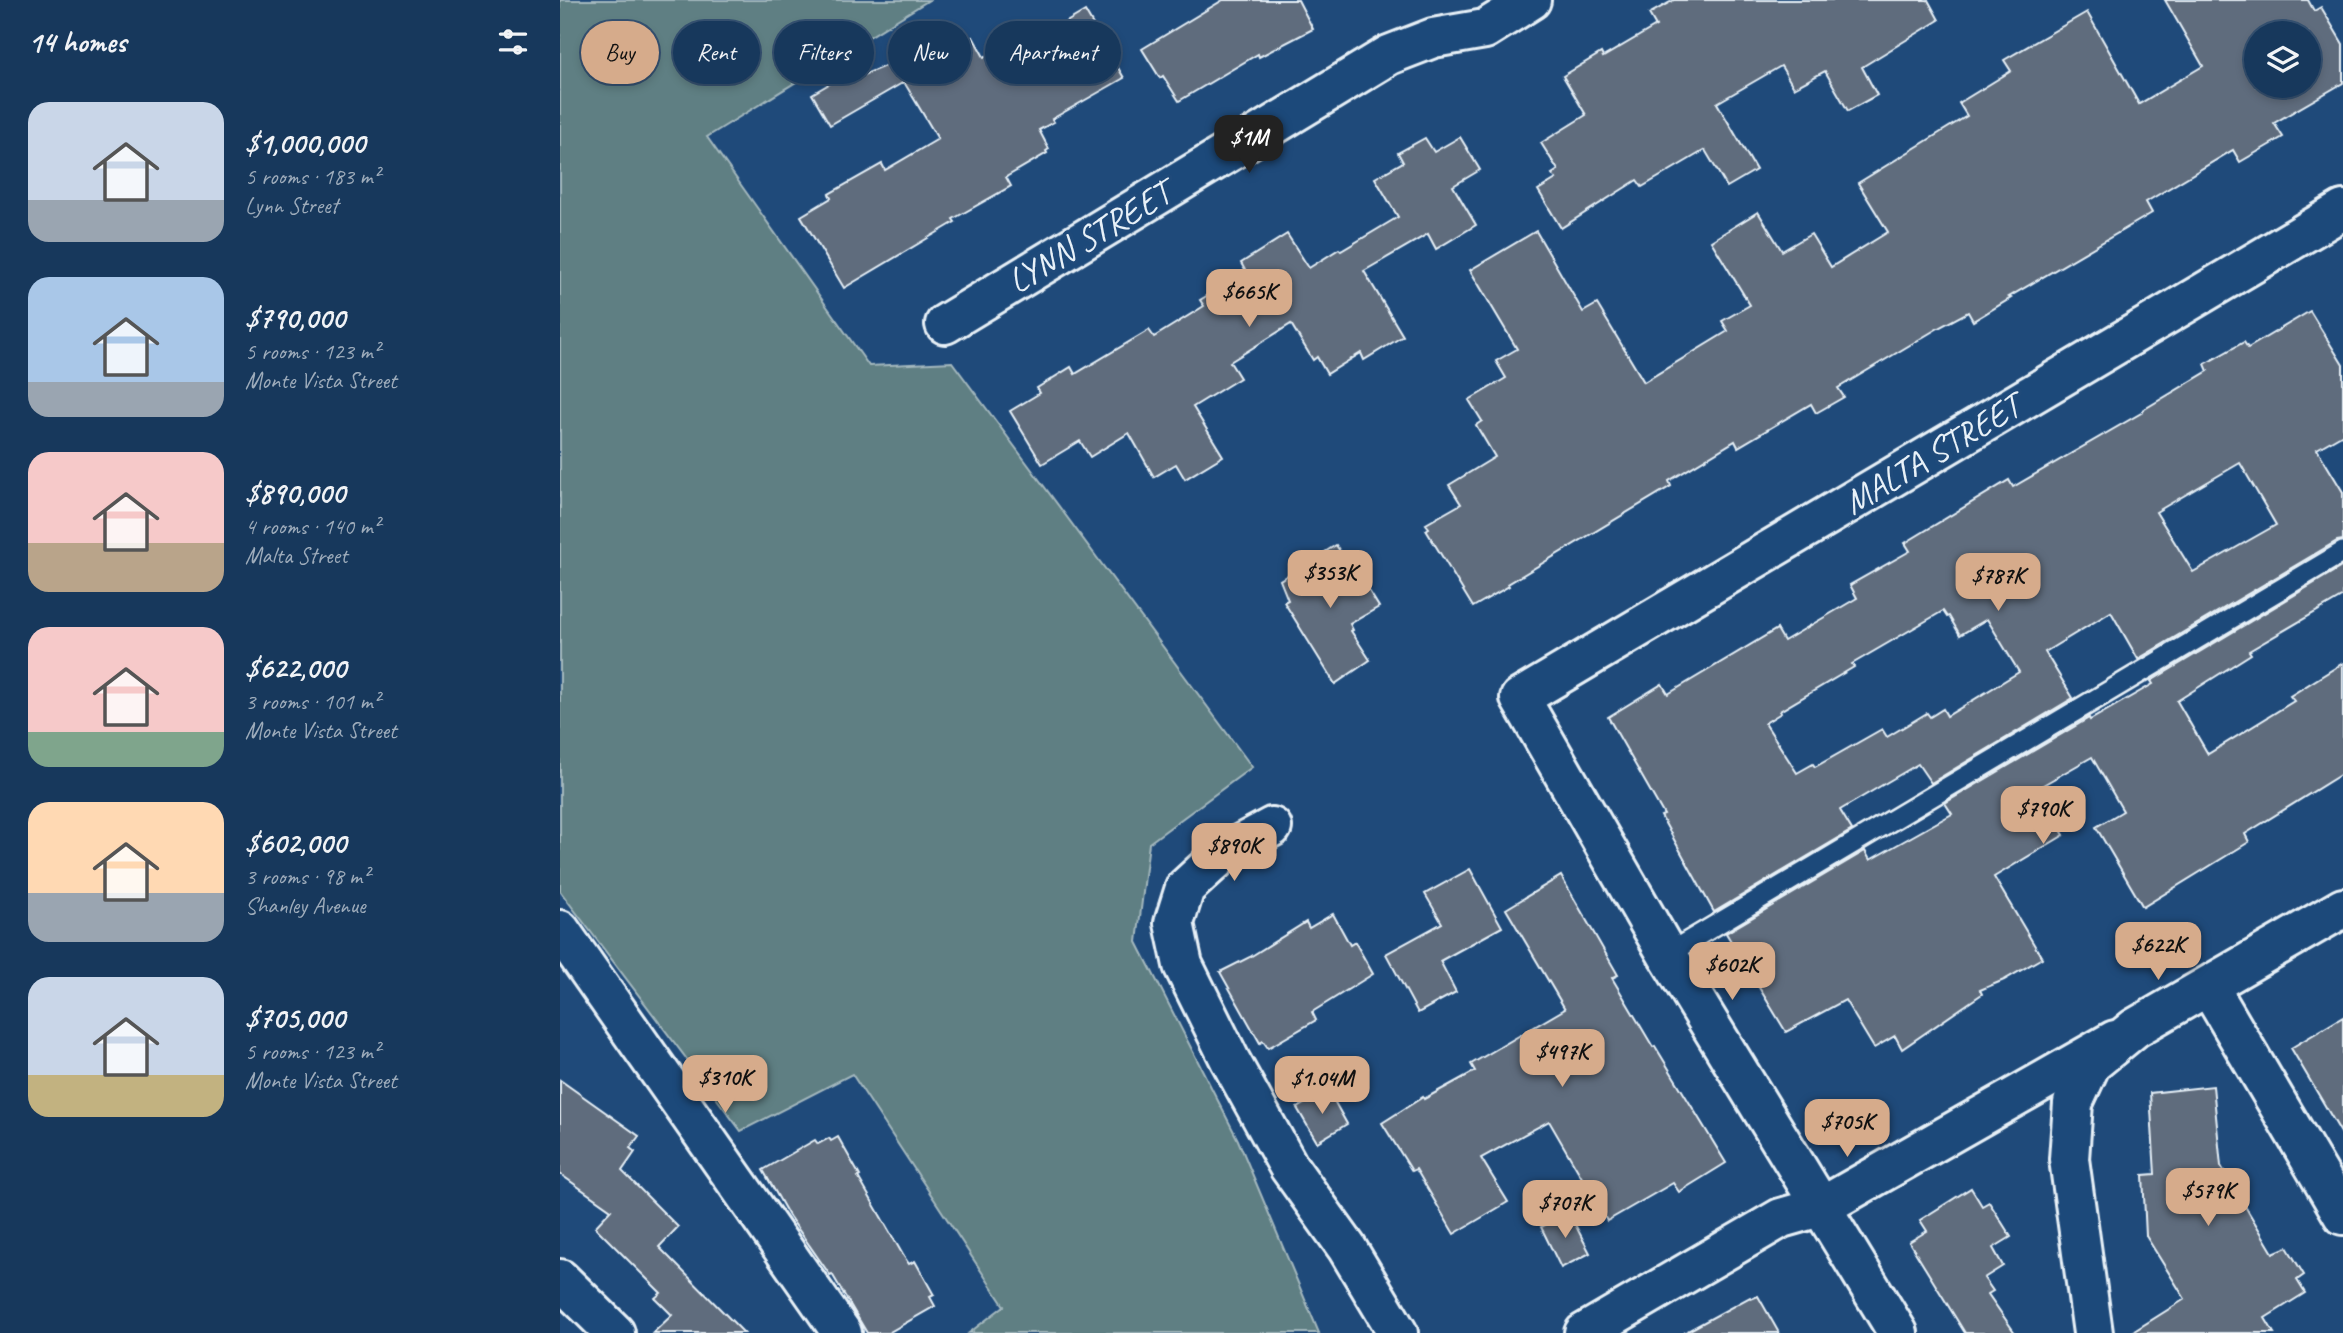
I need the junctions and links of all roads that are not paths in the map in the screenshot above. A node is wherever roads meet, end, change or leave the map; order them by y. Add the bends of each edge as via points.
1 (1531, 0) edge
2 (2343, 210) edge
3 (945, 324) dead end
4 (2343, 552) edge
5 (1272, 827) dead end
6 (2343, 908) edge
7 (560, 930) edge
8 (1667, 954) junction
9 (2209, 987) junction
10 (2135, 1028) junction
11 (2333, 1173) edge
12 (1823, 1206) junction
13 (2343, 1215) edge
14 (560, 1279) edge
15 (615, 1333) edge
16 (842, 1333) edge
17 (1398, 1333) edge
18 (1584, 1333) edge
19 (1898, 1333) edge
20 (2093, 1333) edge

1 - 3 street, LYNN STREET via 1485,29 1433,38 1390,55
2 - 8 street, MALTA STREET via 1520,698
4 - 8 lane
5 - 17 street via 1222,854 1185,888 1174,923 1183,965 1289,1167 1347,1248
6 - 9 street
7 - 16 street
8 - 12 street
9 - 10 street
9 - 11 street
10 - 12 street
10 - 20 street via 2091,1064 2073,1103 2069,1159
11 - 13 street
12 - 18 street via 1781,1218
12 - 19 street
14 - 15 street

